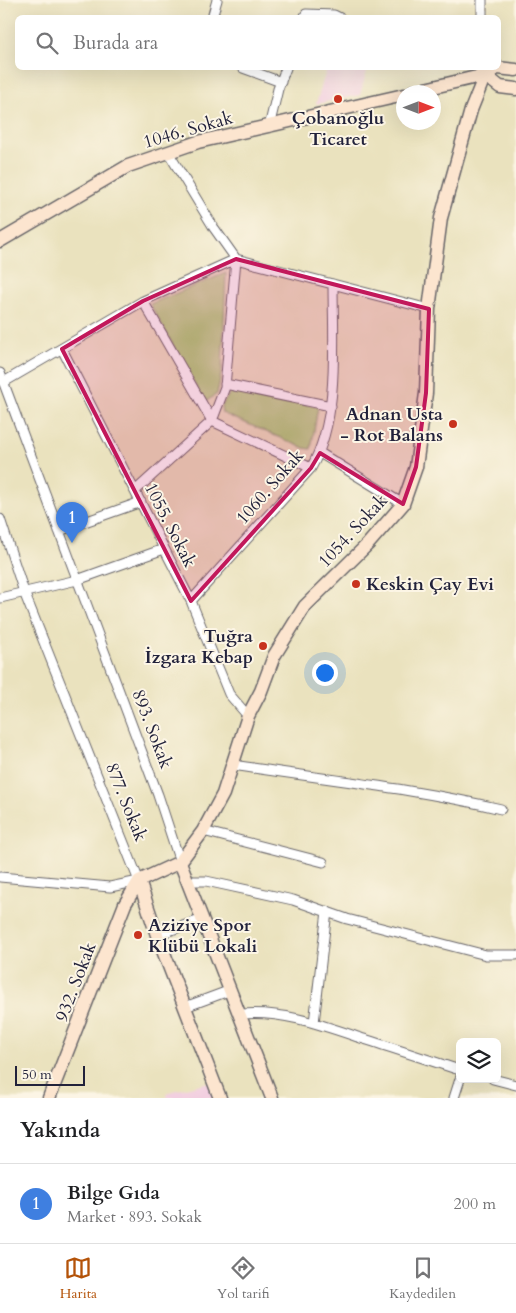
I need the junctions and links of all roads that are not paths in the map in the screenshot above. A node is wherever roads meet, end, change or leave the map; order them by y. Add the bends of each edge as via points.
1 (217, 0) edge
2 (482, 0) edge
3 (213, 15) edge
4 (482, 15) edge
5 (501, 68) edge
6 (248, 70) edge
7 (285, 70) edge
8 (485, 70) edge
9 (516, 70) edge
10 (280, 82) junction
11 (435, 85) edge
12 (516, 89) edge
13 (396, 97) edge
14 (269, 127) junction
15 (168, 152) junction
16 (0, 241) edge
17 (236, 259) junction
18 (334, 284) junction
19 (143, 301) junction
20 (429, 309) junction
21 (62, 349) junction
22 (2, 378) edge
23 (225, 384) junction
24 (330, 406) junction
25 (212, 421) junction
26 (320, 453) junction
27 (311, 468) junction
28 (135, 491) junction
29 (141, 502) junction
30 (404, 504) junction
31 (0, 519) edge
32 (58, 531) junction
33 (164, 548) junction
34 (77, 580) junction
35 (24, 592) junction
36 (0, 598) edge
37 (191, 602) junction
38 (248, 716) junction
39 (232, 766) junction
40 (501, 809) dead end
41 (203, 831) junction
42 (180, 862) junction
43 (323, 862) dead end
44 (0, 877) edge
45 (188, 880) junction
46 (139, 881) junction
47 (327, 911) junction
48 (203, 919) junction
49 (157, 935) junction
50 (516, 956) edge
51 (231, 990) junction
52 (185, 1007) junction
53 (241, 1014) junction
54 (314, 1023) junction
55 (456, 1069) edge
56 (501, 1081) edge
57 (459, 1083) edge
58 (516, 1086) edge
59 (49, 1098) edge
60 (220, 1098) edge
61 (272, 1098) edge
62 (454, 1098) edge

1 - 3 street
2 - 4 street
5 - 9 street
6 - 10 street
7 - 10 street
8 - 11 street
8 - 12 street via 500,86
8 - 20 street, 1054. Sokak via 441,218
10 - 14 street
13 - 14 street, 1046. Sokak
14 - 15 street, 1046. Sokak
15 - 16 street, 1046. Sokak via 128,166
15 - 17 street
17 - 18 street
17 - 19 street
17 - 23 street
18 - 20 street
18 - 24 street, 1060. Sokak
19 - 21 street
19 - 25 street
20 - 30 street, 1054. Sokak via 426,393 416,467
21 - 22 street
21 - 28 street, 1055. Sokak
22 - 32 street, 893. Sokak
23 - 24 street
23 - 25 street
24 - 26 street, 1060. Sokak
25 - 27 street
25 - 28 street
26 - 27 street, 1060. Sokak
26 - 30 street
27 - 37 street, 1060. Sokak
28 - 29 street, 1055. Sokak
29 - 32 street
29 - 33 street, 1055. Sokak
30 - 38 street, 1054. Sokak via 305,606 274,656
31 - 35 street, 877. Sokak
32 - 34 street, 893. Sokak
33 - 34 street
33 - 37 street, 1055. Sokak
34 - 35 street
34 - 42 street, 893. Sokak
35 - 36 street
35 - 46 street, 877. Sokak
37 - 38 street, 1055. Sokak via 229,694
38 - 39 street, 1054. Sokak
39 - 40 street
39 - 41 street, 1054. Sokak via 223,794
41 - 42 street, 1054. Sokak
41 - 43 street
42 - 45 street, 893. Sokak
42 - 46 street
44 - 46 street via 110,887
45 - 47 street via 294,900
45 - 48 street, 893. Sokak
46 - 49 street, 877. Sokak
46 - 59 street, 932. Sokak via 125,904
47 - 50 street via 486,955
47 - 54 street
48 - 49 street
48 - 51 street, 893. Sokak
49 - 52 street, 877. Sokak
51 - 52 street
51 - 53 street, 893. Sokak
52 - 60 street, 877. Sokak
53 - 54 street via 276,1015
53 - 61 street, 893. Sokak
54 - 55 street
56 - 58 street
57 - 62 street

